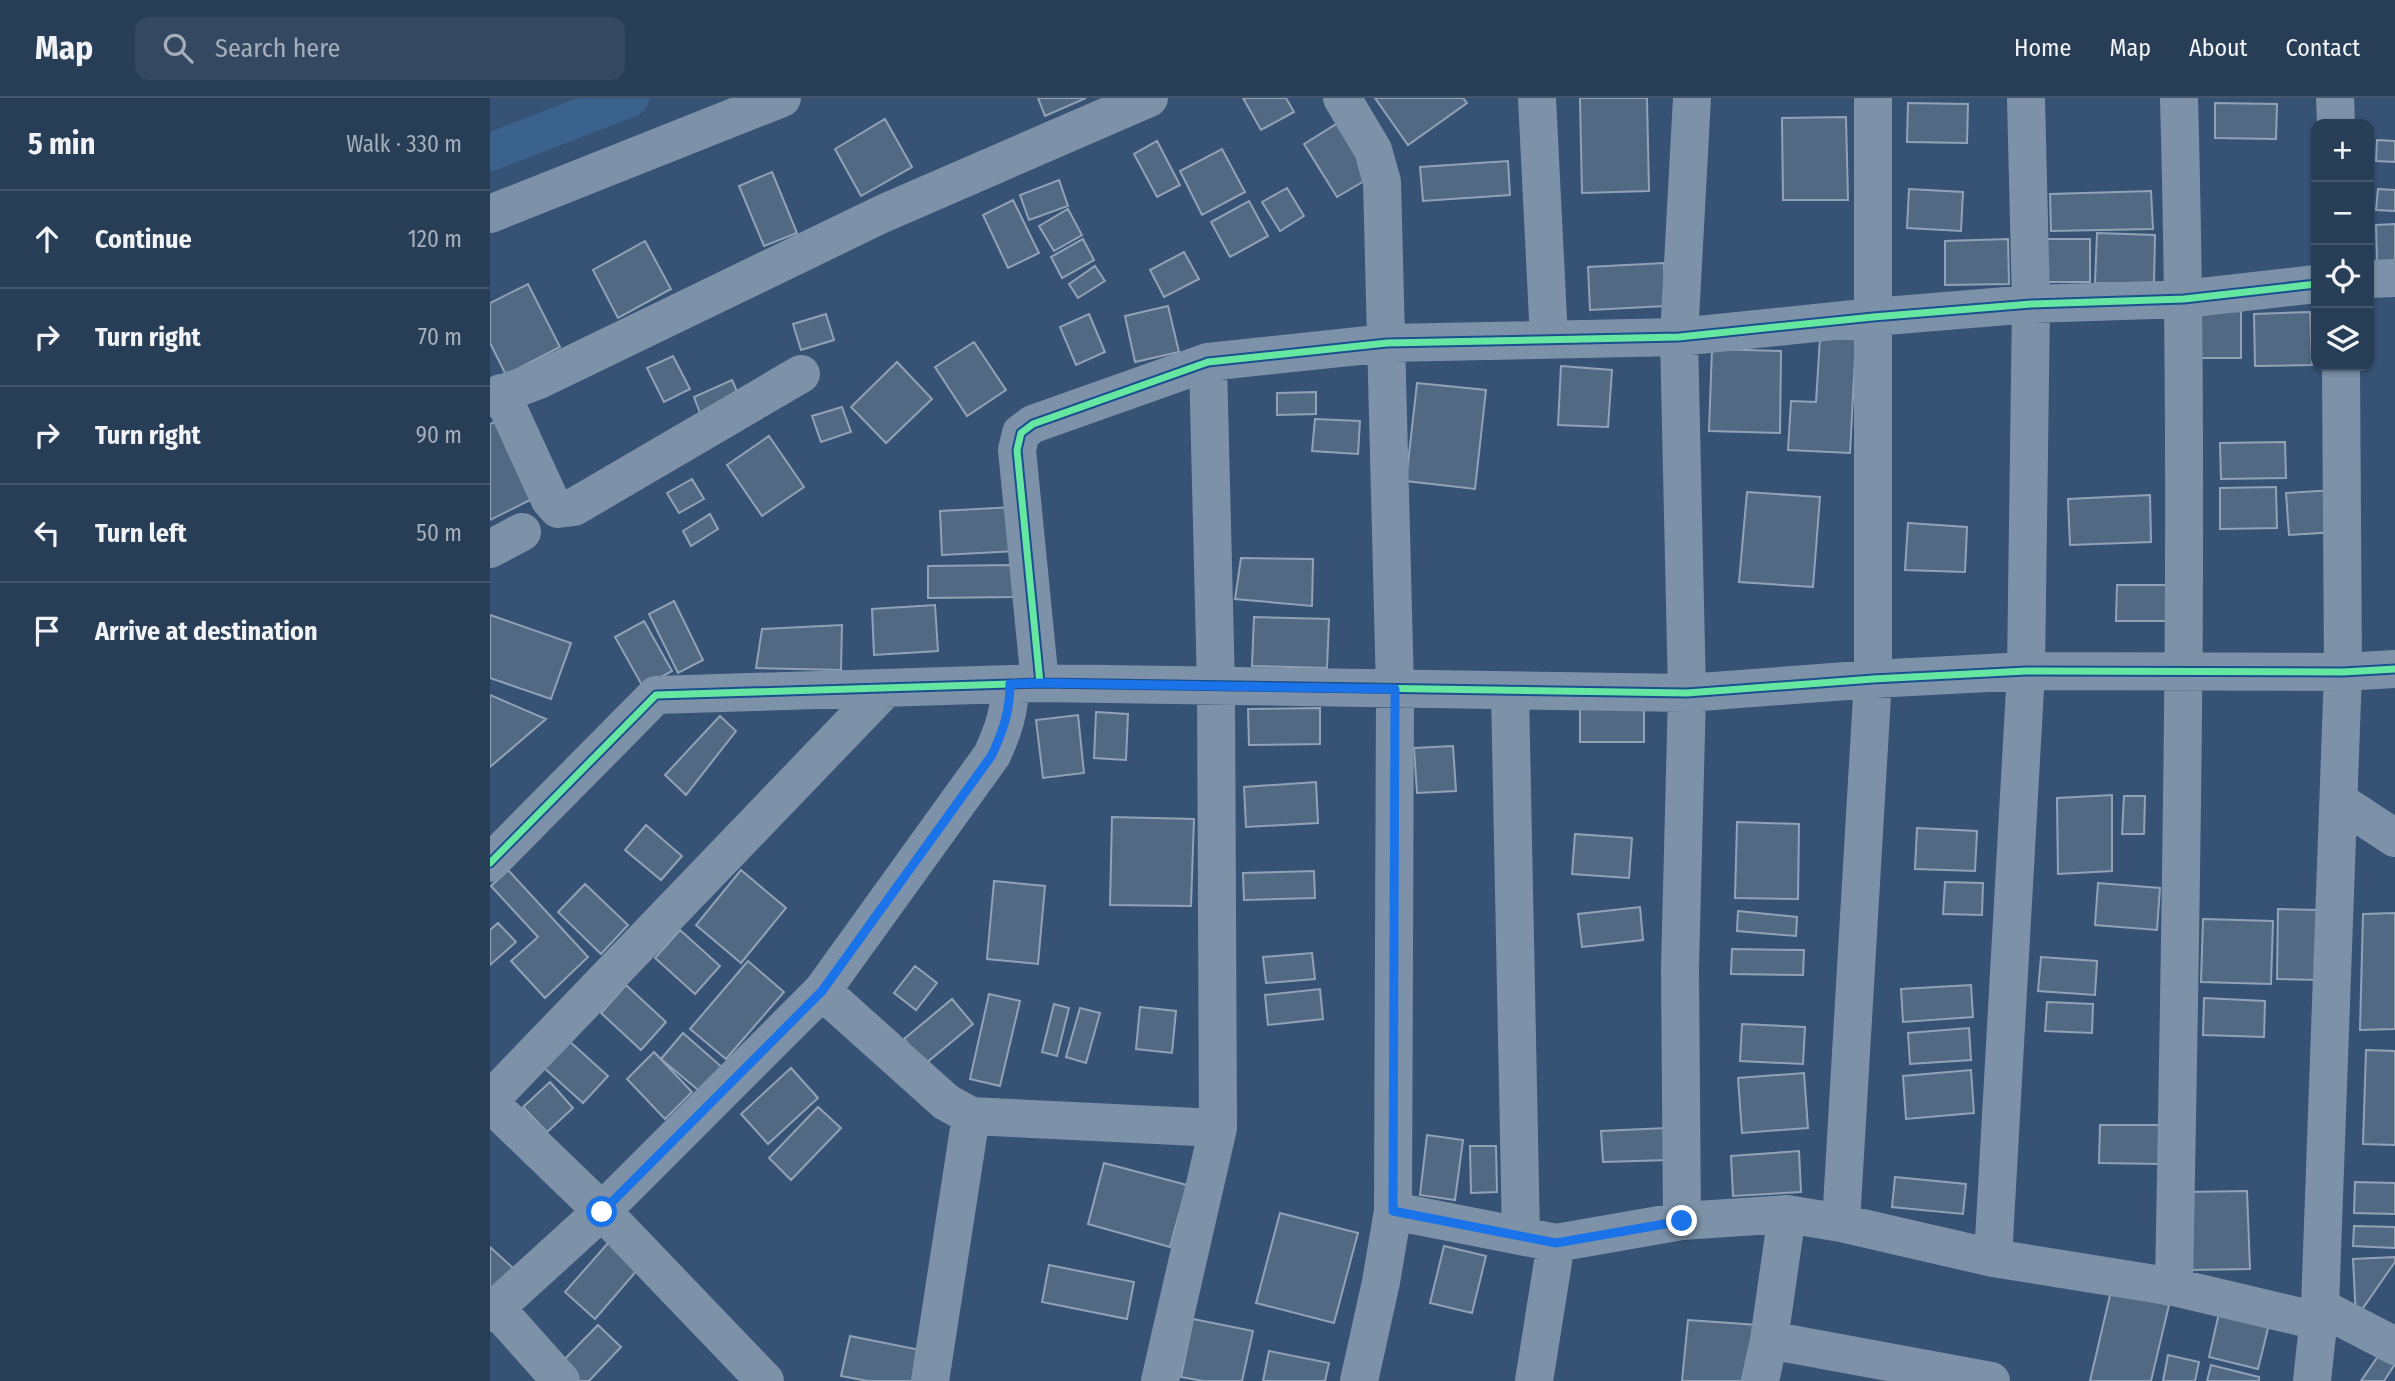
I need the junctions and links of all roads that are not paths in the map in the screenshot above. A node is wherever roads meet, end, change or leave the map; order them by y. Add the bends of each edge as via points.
1 (782, 98) edge
2 (1149, 98) edge
3 (1342, 98) edge
4 (1537, 98) edge
5 (1692, 98) edge
6 (1873, 98) edge
7 (2026, 98) edge
8 (2179, 98) edge
9 (2336, 98) edge
10 (2336, 119) edge
11 (490, 214) edge
12 (2395, 278) edge
13 (2374, 279) edge
14 (2311, 285) edge
15 (2184, 299) junction
16 (2031, 304) junction
17 (1873, 317) junction
18 (1679, 337) junction
19 (1549, 340) junction
20 (1387, 343) junction
21 (1208, 362) junction
22 (2342, 371) edge
23 (802, 374) dead end
24 (495, 395) edge
25 (2395, 669) edge
26 (2026, 671) junction
27 (2185, 671) junction
28 (2343, 672) junction
29 (1873, 679) junction
30 (1025, 684) junction
31 (1216, 687) junction
32 (1395, 689) junction
33 (884, 690) junction
34 (1510, 692) junction
35 (1687, 693) junction
36 (2340, 802) junction
37 (2395, 838) edge
38 (490, 863) edge
39 (822, 991) junction
40 (490, 1101) edge
41 (971, 1116) junction
42 (1217, 1128) junction
43 (1393, 1211) junction
44 (602, 1212) junction
45 (1787, 1214) junction
46 (1682, 1221) junction
47 (1842, 1223) junction
48 (1538, 1240) junction
49 (1993, 1258) junction
50 (2174, 1287) junction
51 (493, 1310) edge
52 (2319, 1314) junction
53 (1769, 1340) junction
54 (2395, 1346) edge
55 (561, 1381) edge
56 (765, 1381) edge
57 (930, 1381) edge
58 (1160, 1381) edge
59 (1359, 1381) edge
60 (1534, 1381) edge
61 (1760, 1381) edge
62 (1992, 1381) edge
63 (2312, 1381) edge

1 - 11 street
2 - 24 street via 882,214 539,380
3 - 20 street via 1373,149 1382,181
4 - 19 street
5 - 18 street
6 - 17 street
7 - 16 street
8 - 15 street
9 - 10 street
12 - 13 street
14 - 15 street
15 - 16 street
15 - 27 street
16 - 17 street
16 - 26 street
17 - 18 street
17 - 29 street
18 - 19 street
18 - 35 street
19 - 20 street
20 - 21 street
20 - 32 street
21 - 30 street via 1033,424 1021,433 1017,450
21 - 31 street
22 - 28 street
23 - 24 street via 574,507 558,509
25 - 28 street
26 - 27 street
26 - 29 street
26 - 49 street
27 - 28 street
27 - 50 street
28 - 36 street
29 - 35 street
29 - 47 street
30 - 31 street
30 - 33 street
30 - 39 street via 1010,704 992,755
31 - 32 street
31 - 42 street
32 - 34 street
32 - 43 street
33 - 38 street via 656,695
33 - 40 street
34 - 35 street
34 - 48 street
35 - 46 street via 1680,968
36 - 37 street
36 - 52 street
39 - 41 street via 946,1102
39 - 44 street
40 - 44 street
41 - 42 street
41 - 57 street
42 - 58 street
43 - 48 street
43 - 59 street
44 - 51 street
44 - 56 street
45 - 46 street
45 - 47 street
45 - 53 street
46 - 48 street
47 - 49 street
48 - 60 street
49 - 50 street
50 - 52 street
51 - 55 street
52 - 54 street
52 - 63 street
53 - 61 street
53 - 62 street

